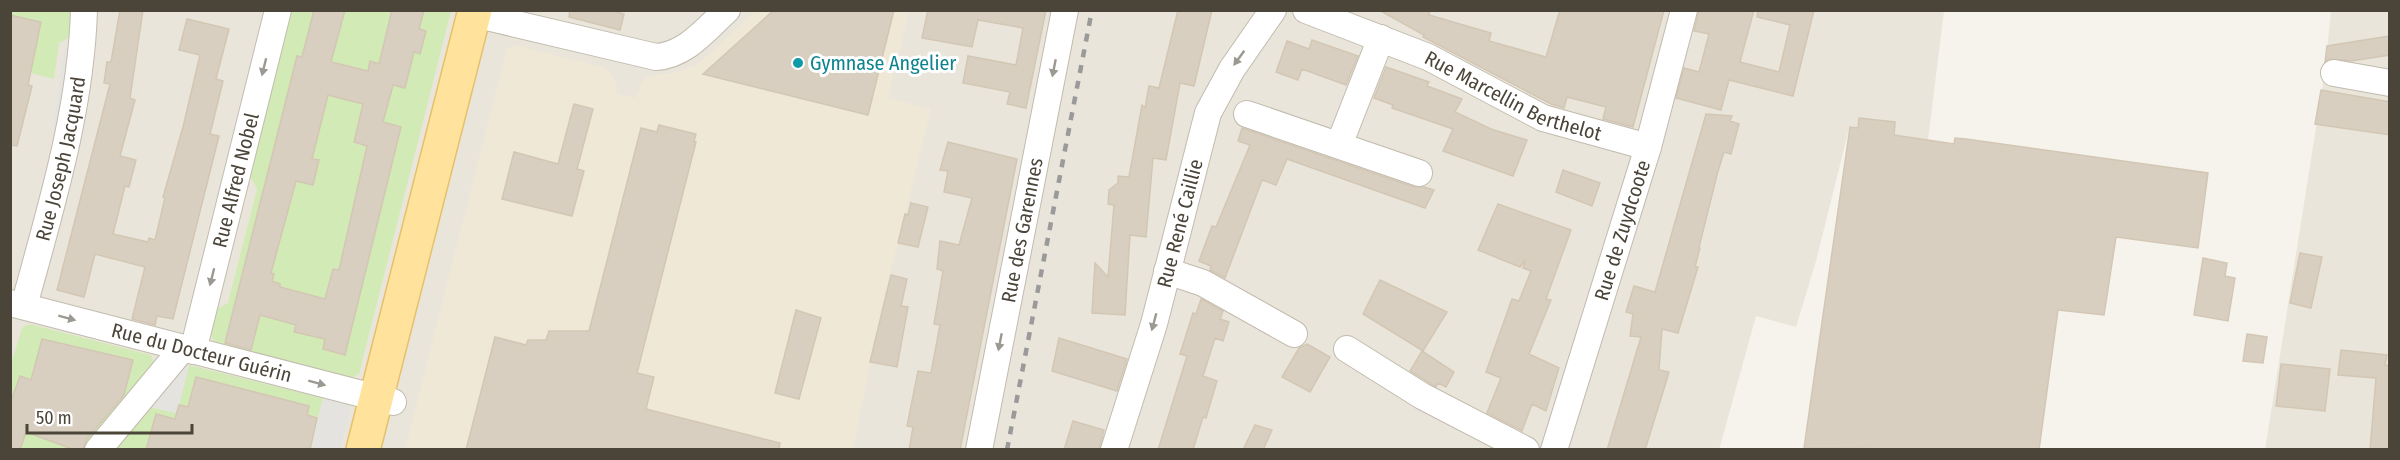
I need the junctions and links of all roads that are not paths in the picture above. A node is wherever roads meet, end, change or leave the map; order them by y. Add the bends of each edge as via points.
1 (84, 10) edge
2 (278, 10) edge
3 (727, 10) edge
4 (1065, 10) edge
5 (1273, 10) edge
6 (1306, 10) edge
7 (1684, 10) edge
8 (483, 13) edge
9 (1381, 38) junction
10 (2334, 73) dead end
11 (2390, 83) edge
12 (1247, 114) dead end
13 (1340, 146) junction
14 (1648, 147) junction
15 (1419, 173) dead end
16 (1167, 271) junction
17 (15, 310) edge
18 (1294, 334) dead end
19 (188, 349) junction
20 (1347, 349) dead end
21 (385, 400) junction
22 (98, 450) edge
23 (363, 450) edge
24 (381, 450) edge
25 (979, 450) edge
26 (1114, 450) edge
27 (1526, 450) edge
28 (1554, 450) edge

1 - 17 street, Rue Joseph Jacquard via 76,93 66,142
2 -> 19 street, Rue Alfred Nobel
3 - 8 street via 672,55 656,57
4 -> 25 street, Rue des Garennes
5 -> 16 street, Rue René Caillie via 1212,103
6 - 9 street, Rue Marcellin Berthelot
7 - 14 street, Rue de Zuydcoote
8 - 21 main road
9 - 13 street
9 - 14 street, Rue Marcellin Berthelot via 1437,61 1544,118
10 - 11 street
12 - 13 street
13 - 15 street
14 - 28 street, Rue de Zuydcoote
16 - 18 street via 1211,287
16 -> 26 street, Rue René Caillie
17 -> 19 street, Rue du Docteur Guérin
19 -> 21 street, Rue du Docteur Guérin
19 - 22 street
20 - 27 street via 1422,396
21 - 23 main road
21 - 24 main road

